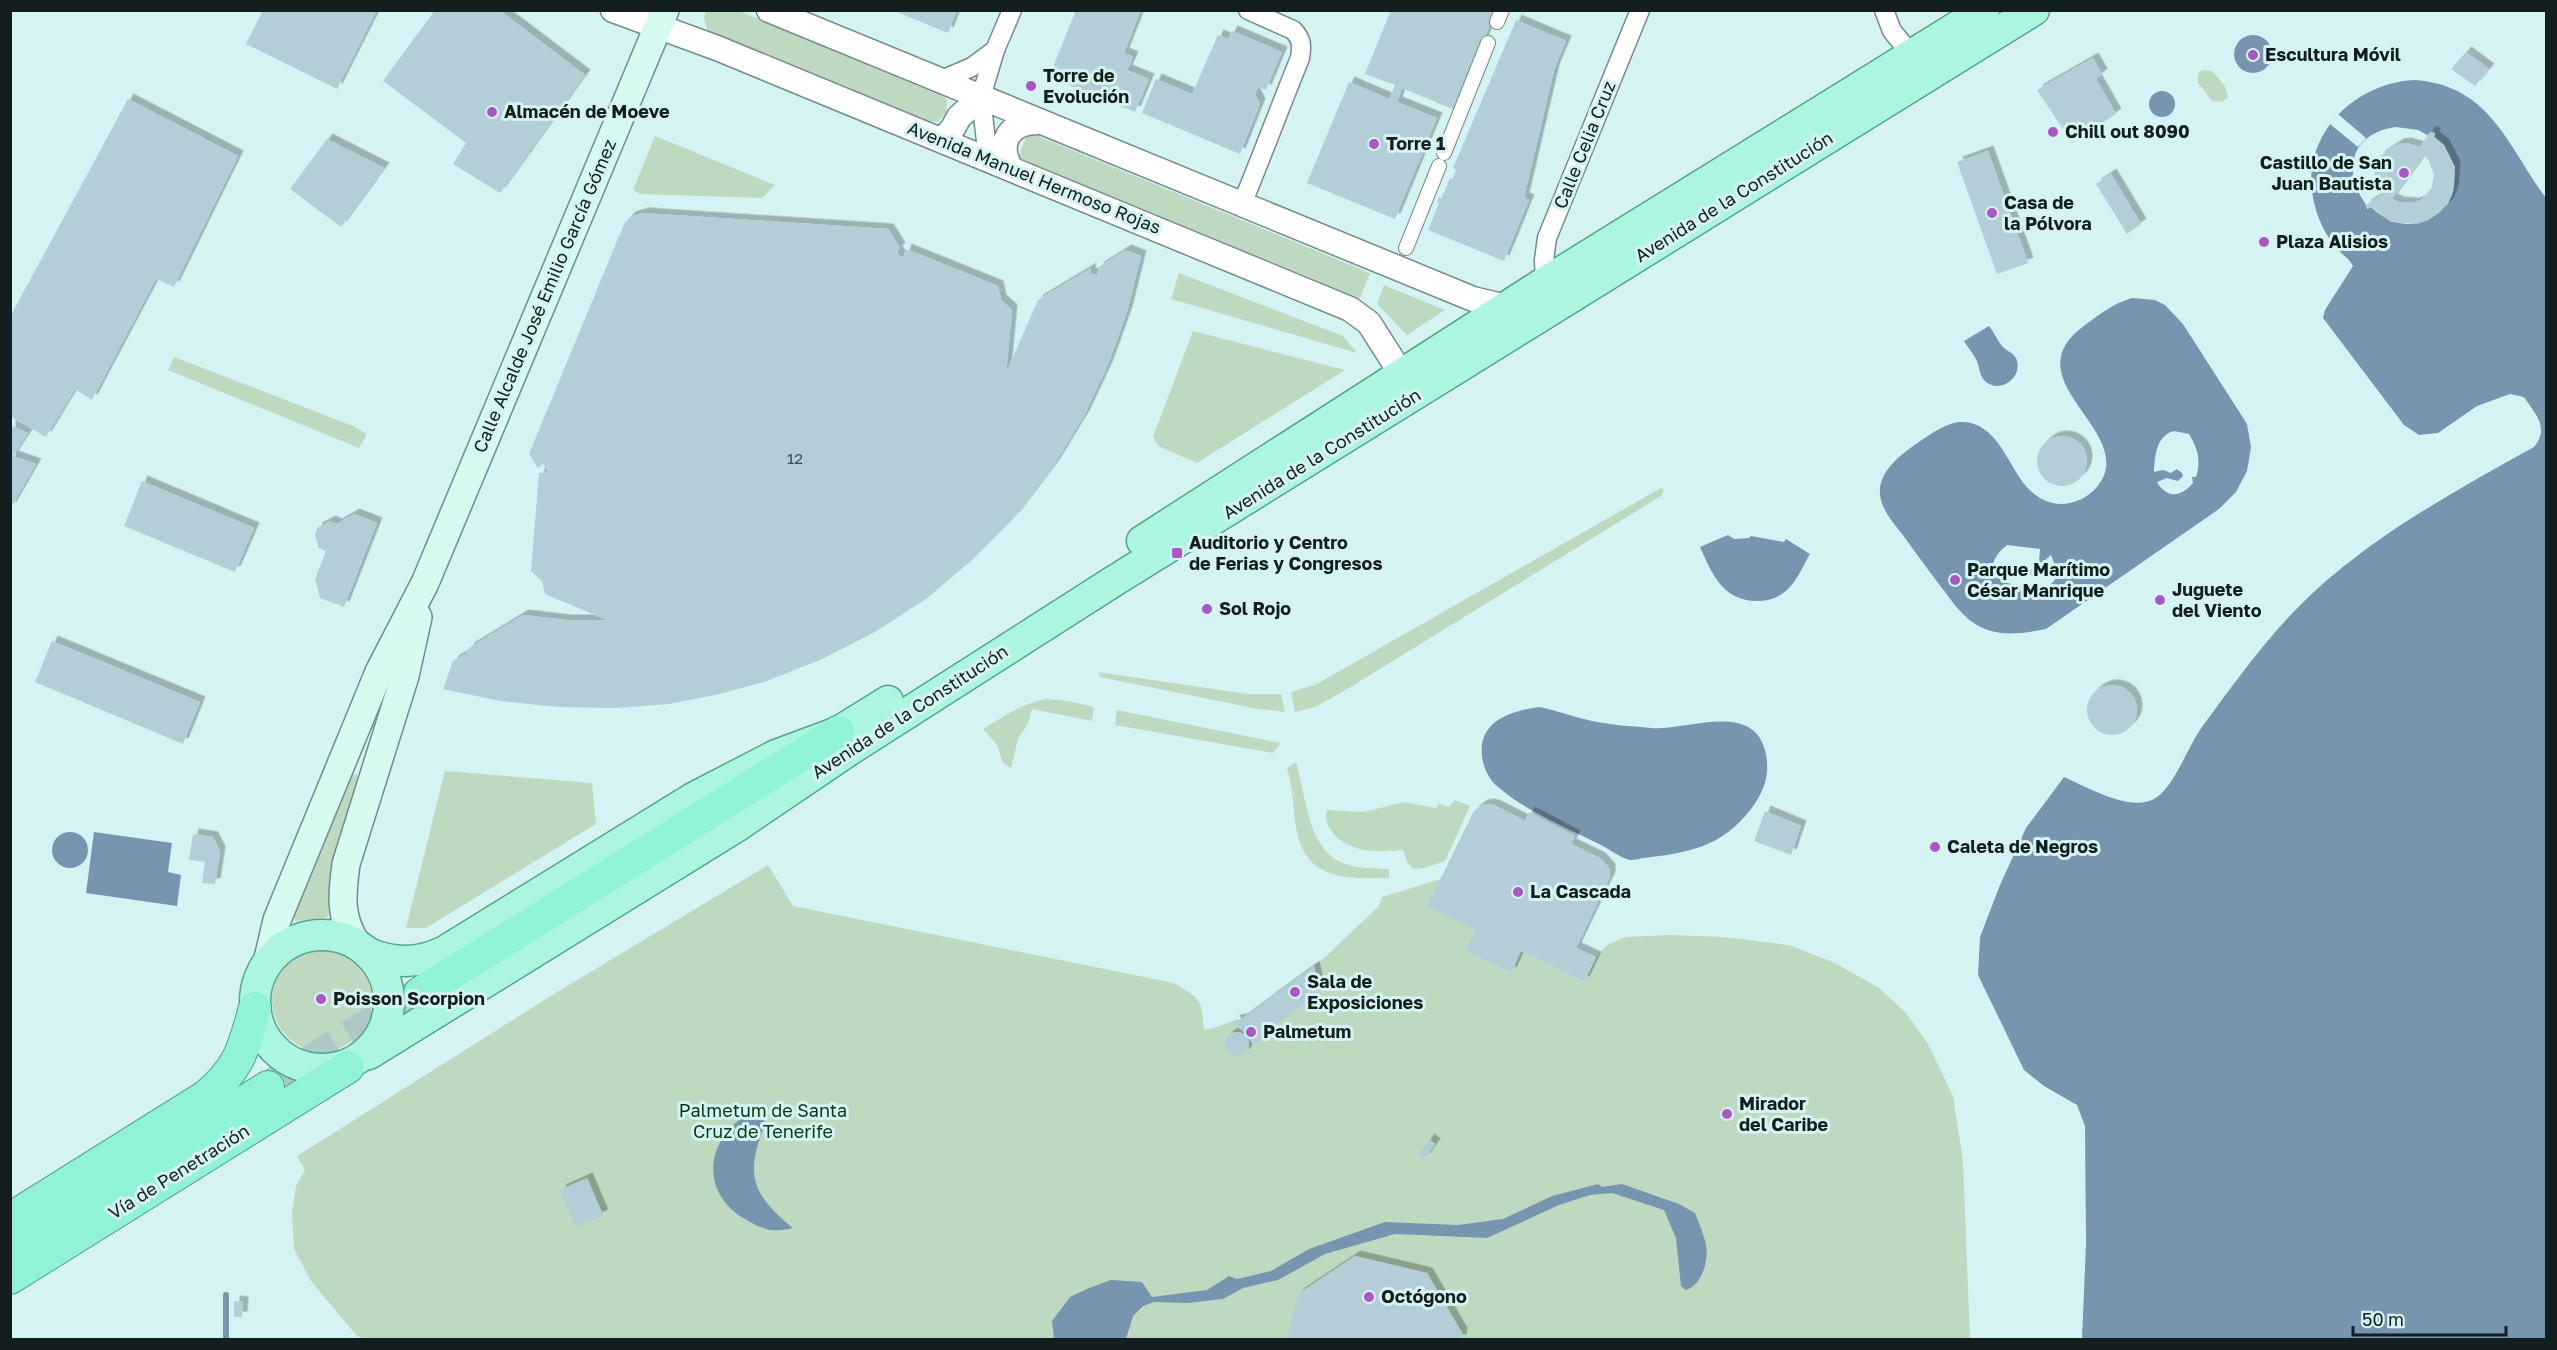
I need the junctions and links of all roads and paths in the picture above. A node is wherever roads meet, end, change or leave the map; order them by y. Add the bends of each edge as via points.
1 (613, 10) edge
2 (770, 10) edge
3 (1012, 10) edge
4 (1248, 10) edge
5 (1640, 10) edge
6 (1884, 10) edge
7 (1984, 10) edge
8 (2034, 10) edge
9 (662, 19) edge
10 (1488, 43) dead end
11 (995, 50) junction
12 (1912, 55) junction
13 (939, 81) junction
14 (981, 96) junction
15 (1038, 122) junction
16 (942, 140) junction
17 (1444, 153) dead end
18 (988, 159) junction
19 (1439, 166) dead end
20 (1011, 169) junction
21 (1242, 204) junction
22 (1406, 248) dead end
23 (1545, 282) junction
24 (1506, 307) junction
25 (1409, 385) junction
26 (425, 583) junction
27 (838, 732) junction
28 (362, 949) junction
29 (267, 963) junction
30 (420, 993) tunnel mouth
31 (255, 1008) junction
32 (358, 1060) junction
33 (268, 1087) tunnel mouth
34 (10, 1219) edge
35 (10, 1248) edge
36 (10, 1278) edge

1 - 9 street, Avenida Manuel Hermoso Rojas
2 - 13 street
3 - 11 street
4 - 21 street via 1285,26 1298,35 1302,47
5 - 23 street, Calle Celia Cruz via 1547,238
6 - 12 street via 1892,31
7 - 12 main road, Avenida de la Constitución
8 - 25 main road, Avenida de la Constitución
9 - 16 street, Avenida Manuel Hermoso Rojas via 717,48
9 - 26 main road, Calle Alcalde José Emilio García Gómez
10 - 17 street
11 - 13 street via 972,68
11 - 14 street
12 - 23 main road, Avenida de la Constitución
13 - 14 street
14 - 15 street
14 - 16 street
14 - 18 street
15 - 20 street via 1024,122 1011,129 1005,143 1006,161
15 - 21 street
16 - 18 street, Avenida Manuel Hermoso Rojas
18 - 20 street, Avenida Manuel Hermoso Rojas
19 - 22 street
20 - 25 street, Avenida Manuel Hermoso Rojas via 1350,309 1370,323
21 - 24 street via 1473,299
23 - 24 main road, Avenida de la Constitución
24 - 25 main road, Avenida de la Constitución
25 - 27 main road, Avenida de la Constitución via 1095,571
25 - 32 main road, Avenida de la Constitución via 736,827
26 - 28 main road, Calle Alcalde José Emilio García Gómez via 405,676 346,864 343,914 351,936
26 - 29 main road, Calle Alcalde José Emilio García Gómez via 374,682 277,920
27 - 28 main road via 776,755 693,798 438,954 407,962 383,959
27 - 30 highway, Avenida de la Constitución
28 - 29 main road via 332,935 315,935 292,941
28 - 32 main road via 385,978 389,1005 383,1032
29 - 31 main road via 258,980
31 - 32 main road via 267,1041 283,1056 303,1066 325,1069
31 - 34 highway via 233,1070 206,1097
32 - 36 highway, Vía de Penetración
33 - 35 highway, Vía de Penetración

